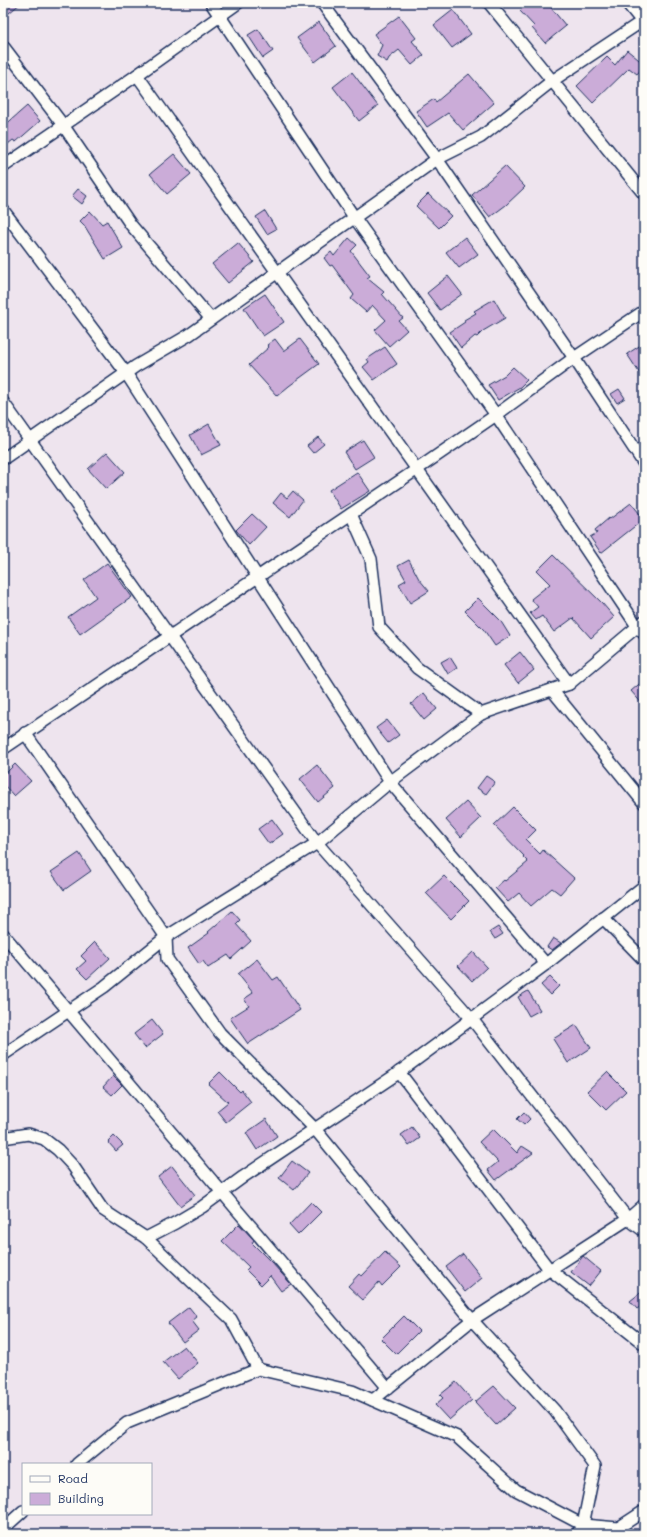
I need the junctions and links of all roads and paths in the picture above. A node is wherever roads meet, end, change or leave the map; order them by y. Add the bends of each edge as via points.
1 (211, 3) edge
2 (238, 3) edge
3 (322, 3) edge
4 (488, 3) edge
5 (627, 3) edge
6 (220, 16) junction
7 (643, 22) edge
8 (3, 46) edge
9 (137, 75) junction
10 (552, 81) junction
11 (63, 125) junction
12 (437, 159) junction
13 (3, 167) edge
14 (644, 194) edge
15 (3, 210) edge
16 (354, 217) junction
17 (277, 271) junction
18 (644, 311) edge
19 (211, 319) junction
20 (574, 358) junction
21 (126, 373) junction
22 (3, 402) edge
23 (496, 415) junction
24 (30, 440) junction
25 (3, 459) edge
26 (644, 464) edge
27 (416, 470) junction
28 (351, 514) junction
29 (257, 577) junction
30 (642, 627) edge
31 (170, 636) junction
32 (569, 684) junction
33 (552, 690) junction
34 (481, 714) junction
35 (25, 733) junction
36 (3, 749) edge
37 (390, 782) junction
38 (644, 803) edge
39 (317, 843) junction
40 (644, 886) edge
41 (603, 918) junction
42 (3, 934) edge
43 (166, 937) junction
44 (644, 960) edge
45 (546, 964) junction
46 (69, 1011) junction
47 (471, 1018) junction
48 (3, 1055) edge
49 (399, 1072) junction
50 (315, 1129) junction
51 (3, 1138) edge
52 (222, 1192) junction
53 (644, 1206) edge
54 (628, 1218) junction
55 (644, 1232) edge
56 (146, 1238) junction
57 (549, 1269) junction
58 (472, 1320) junction
59 (644, 1344) edge
60 (258, 1370) junction
61 (388, 1388) junction
62 (373, 1400) junction
63 (79, 1463) edge
64 (644, 1511) edge
65 (22, 1512) edge
66 (3, 1529) edge
67 (580, 1529) edge
68 (621, 1531) edge

1 - 6 street
2 - 6 street
3 - 12 street
4 - 10 street
5 - 7 street
6 - 9 street
6 - 16 street
7 - 10 street
8 - 11 street
9 - 11 street
9 - 17 street
10 - 12 street via 481,137
10 - 14 street
11 - 13 street
11 - 19 street via 131,225
12 - 16 street
12 - 20 street
15 - 21 street
16 - 17 street
16 - 23 street
17 - 19 street
17 - 27 street
18 - 20 street
19 - 21 street
20 - 23 street
20 - 26 street
21 - 24 street
21 - 29 street
22 - 24 street
23 - 27 street
23 - 30 street
24 - 25 street
24 - 31 street
27 - 28 street
27 - 32 street
28 - 29 street
28 - 34 street via 371,559 380,627 417,668
29 - 31 street
29 - 37 street
30 - 32 street
31 - 35 street
31 - 39 street
32 - 33 street
33 - 34 street
33 - 38 street
34 - 37 street
35 - 36 street
35 - 43 street
37 - 39 street
37 - 45 street
39 - 43 street
39 - 47 street
40 - 41 street
41 - 44 street
41 - 45 street
42 - 46 street
43 - 46 street via 104,987
43 - 50 street via 167,960 220,1033
45 - 47 street
46 - 48 street
46 - 52 street
47 - 49 street
47 - 54 street
49 - 50 street
49 - 57 street
50 - 52 street
50 - 58 street
51 - 56 street via 28,1134 44,1139 73,1166 103,1210
52 - 56 street via 182,1219
52 - 61 street
53 - 54 street
54 - 55 street
54 - 57 street
56 - 60 street via 231,1318
57 - 58 street
57 - 59 street
58 - 61 street
58 - 67 street via 555,1411 594,1466
60 - 62 street via 352,1391
60 - 63 street via 127,1423
61 - 62 street
62 - 67 street via 457,1437 516,1490
64 - 68 street
65 - 66 street
67 - 68 street

